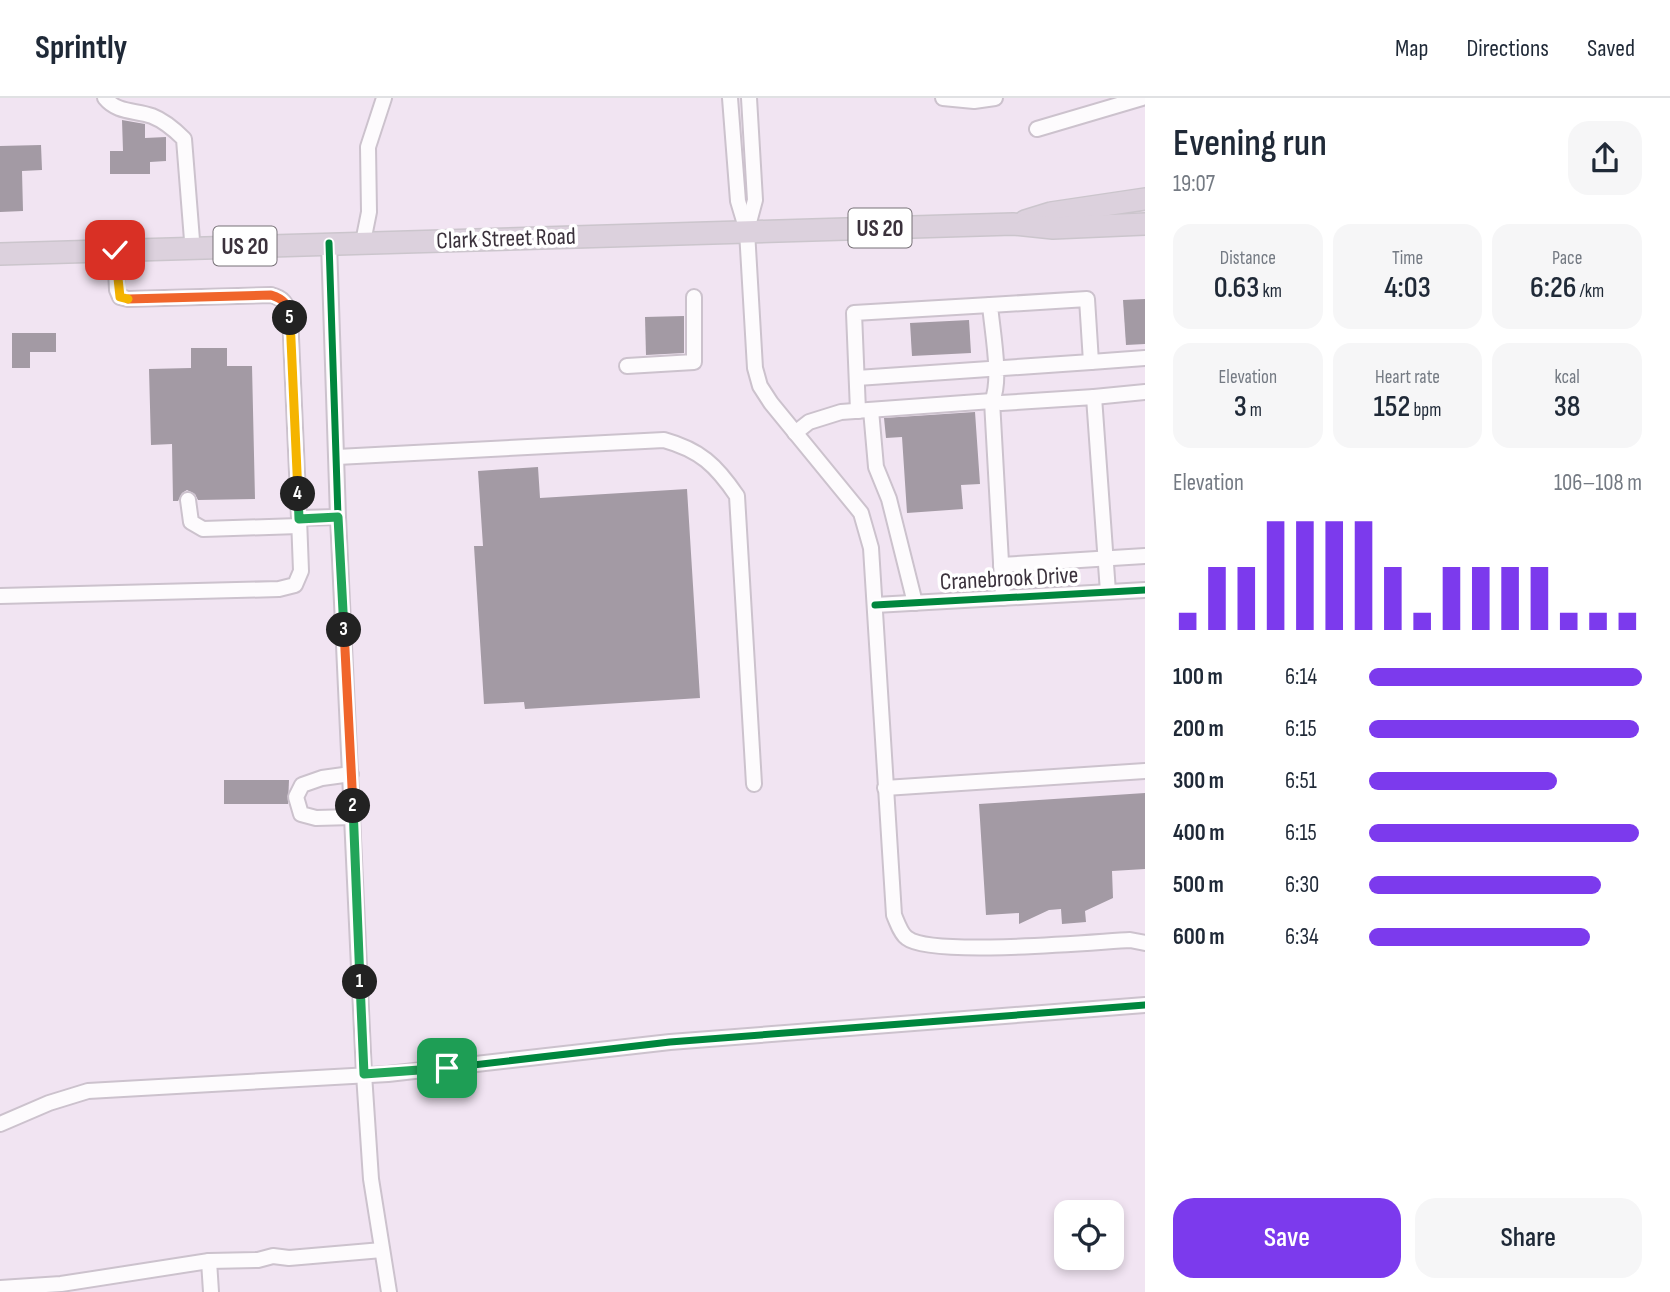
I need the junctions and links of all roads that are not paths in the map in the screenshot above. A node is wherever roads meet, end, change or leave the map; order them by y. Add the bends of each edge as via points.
1 (105, 98) edge
2 (384, 98) edge
3 (730, 98) edge
4 (748, 98) edge
5 (943, 98) edge
6 (995, 98) edge
7 (1142, 98) edge
8 (1037, 130) dead end
9 (1145, 199) edge
10 (1013, 224) junction
11 (1145, 224) edge
12 (747, 231) junction
13 (192, 240) dead end
14 (363, 242) junction
15 (329, 243) junction
16 (115, 250) junction
17 (0, 254) edge
18 (694, 297) dead end
19 (990, 305) junction
20 (1145, 358) edge
21 (1091, 362) junction
22 (627, 366) dead end
23 (995, 368) junction
24 (857, 377) junction
25 (1145, 392) edge
26 (1094, 397) junction
27 (992, 401) junction
28 (864, 410) junction
29 (795, 433) junction
30 (337, 457) junction
31 (188, 500) dead end
32 (338, 517) junction
33 (299, 522) junction
34 (1145, 556) edge
35 (1105, 558) junction
36 (1001, 565) junction
37 (1145, 590) edge
38 (1108, 592) junction
39 (0, 596) edge
40 (1003, 598) junction
41 (915, 603) junction
42 (875, 605) junction
43 (1145, 771) edge
44 (351, 774) junction
45 (754, 784) dead end
46 (885, 788) junction
47 (353, 817) junction
48 (1145, 943) edge
49 (1145, 1005) edge
50 (364, 1074) junction
51 (0, 1124) edge
52 (382, 1250) junction
53 (209, 1261) junction
54 (0, 1288) edge
55 (212, 1292) edge
56 (389, 1292) edge

1 - 13 street via 111,106 153,116 184,139
2 - 14 street via 368,148 369,212
3 - 12 street via 738,201
4 - 12 street via 755,200
5 - 6 street via 974,102
7 - 8 street
9 - 10 highway, Clark Street Road / US 20 via 1051,213
10 - 11 highway, Clark Street Road / US 20 via 1053,228
10 - 12 highway, Clark Street Road / US 20
12 - 14 highway, Clark Street Road / US 20
12 - 29 street via 755,368 766,395
14 - 15 highway, Clark Street Road / US 20
15 - 16 highway, Clark Street Road / US 20
15 - 30 street
16 - 17 highway, Clark Street Road / US 20
16 - 33 street via 120,297 271,295 286,304
18 - 22 street via 694,362
19 - 21 street via 1087,299
19 - 23 street
19 - 24 street via 854,313
20 - 21 street
21 - 23 street
23 - 24 street
23 - 27 street
24 - 28 street
25 - 26 street
26 - 27 street
26 - 35 street
27 - 28 street
27 - 36 street
28 - 29 street via 824,416
28 - 41 street
29 - 42 street via 862,513 872,548
30 - 32 street
30 - 45 street via 664,440 690,447 722,474 737,496
31 - 33 street via 196,527
32 - 33 street
32 - 44 street
33 - 39 street via 301,571 295,585 279,589
34 - 35 street
35 - 36 street
35 - 38 street
36 - 40 street
37 - 38 street, Cranebrook Drive
38 - 40 street, Cranebrook Drive
40 - 41 street, Cranebrook Drive
41 - 42 street, Cranebrook Drive
42 - 46 street
43 - 46 street
44 - 47 street
44 - 47 street via 302,785 296,797 301,814
46 - 48 street via 894,915 905,937 924,947
47 - 50 street
49 - 50 street via 670,1042
50 - 51 street via 88,1091
50 - 52 street via 371,1179
52 - 53 street via 289,1258 284,1263
52 - 56 street
53 - 54 street via 61,1284
53 - 55 street

